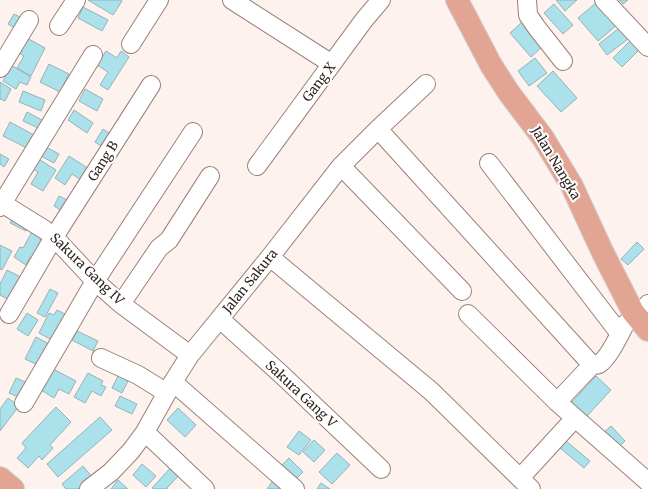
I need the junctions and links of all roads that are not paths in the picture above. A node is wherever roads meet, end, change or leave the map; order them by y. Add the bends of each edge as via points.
1 (76, 0) edge
2 (159, 0) edge
3 (232, 0) edge
4 (382, 0) edge
5 (457, 0) edge
6 (527, 0) edge
7 (604, 0) edge
8 (29, 20) dead end
9 (59, 26) dead end
10 (131, 44) dead end
11 (648, 47) edge
12 (93, 55) dead end
13 (563, 61) dead end
14 (332, 64) junction
15 (0, 68) edge
16 (426, 84) dead end
17 (151, 85) dead end
18 (378, 129) junction
19 (193, 132) dead end
20 (489, 163) dead end
21 (257, 166) dead end
22 (341, 166) junction
23 (210, 176) dead end
24 (1, 204) edge
25 (54, 237) junction
26 (270, 257) junction
27 (95, 281) junction
28 (462, 290) dead end
29 (121, 304) junction
30 (9, 314) dead end
31 (468, 314) dead end
32 (641, 316) edge
33 (220, 319) junction
34 (620, 334) junction
35 (190, 355) junction
36 (100, 358) dead end
37 (592, 365) junction
38 (170, 388) junction
39 (557, 402) junction
40 (24, 403) dead end
41 (575, 418) junction
42 (145, 432) junction
43 (381, 469) dead end
44 (0, 478) edge
45 (648, 482) edge
46 (526, 483) edge
47 (13, 489) edge
48 (89, 489) edge
49 (205, 489) edge
50 (294, 489) edge

1 - 9 street
2 - 10 street
3 - 14 street
4 - 14 street, Gang X
5 - 32 main road, Jalan Nangka via 491,65 543,138 572,186 603,253
6 - 13 street via 528,15
7 - 11 street
8 - 15 street
12 - 24 street
14 - 21 street, Gang X
16 - 18 street, Jalan Sakura
17 - 25 street, Gang B
18 - 22 street, Jalan Sakura
18 - 37 street
19 - 27 street
20 - 34 street
22 - 26 street, Jalan Sakura
22 - 28 street
23 - 29 street via 169,240 159,248
24 - 25 street, Sakura Gang IV
25 - 27 street, Sakura Gang IV
25 - 30 street, Gang B
26 - 33 street, Jalan Sakura
26 - 46 street via 431,391
27 - 29 street, Sakura Gang IV
27 - 40 street
29 - 35 street, Sakura Gang IV
31 - 39 street
32 - 34 street
33 - 35 street, Jalan Sakura
33 - 43 street, Sakura Gang V
34 - 37 street via 607,356 599,364
35 - 38 street, Jalan Sakura
36 - 38 street
37 - 39 street
38 - 42 street, Jalan Sakura
38 - 50 street
39 - 41 street
41 - 45 street
41 - 46 street
42 - 48 street, Jalan Sakura via 111,472
42 - 49 street
44 - 47 main road

